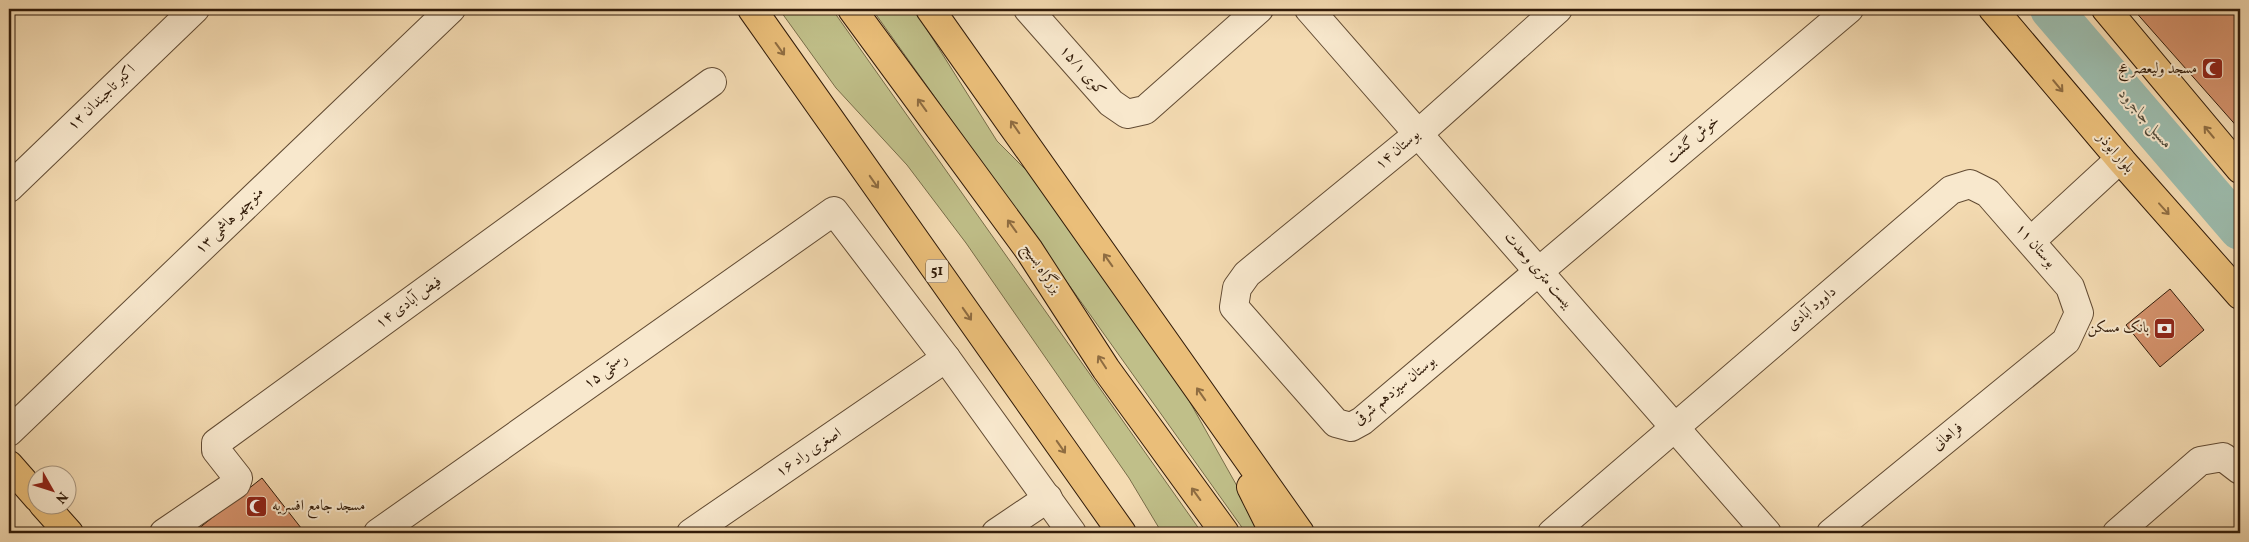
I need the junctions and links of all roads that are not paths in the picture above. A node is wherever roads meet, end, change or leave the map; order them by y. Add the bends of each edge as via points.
1 (195, 9) edge
2 (450, 9) edge
3 (752, 9) edge
4 (852, 9) edge
5 (930, 9) edge
6 (1028, 9) edge
7 (1259, 9) edge
8 (1310, 9) edge
9 (1558, 9) edge
10 (1849, 9) edge
11 (1993, 9) edge
12 (2106, 9) edge
13 (712, 82) dead end
14 (1418, 134) junction
15 (2120, 159) junction
16 (2240, 169) edge
17 (9, 188) edge
18 (1951, 190) joint
19 (2031, 241) junction
20 (1538, 272) junction
21 (1237, 288) joint
22 (2240, 295) edge
23 (2066, 340) joint
24 (936, 365) junction
25 (1218, 419) junction
26 (1673, 428) junction
27 (9, 432) edge
28 (9, 465) edge
29 (2239, 469) edge
30 (28, 487) edge
31 (1048, 498) junction
32 (52, 514) edge
33 (69, 533) edge
34 (164, 533) edge
35 (378, 533) edge
36 (691, 533) edge
37 (996, 533) edge
38 (1072, 533) edge
39 (1122, 533) edge
40 (1225, 533) edge
41 (1274, 533) edge
42 (1300, 533) edge
43 (1552, 533) edge
44 (1767, 533) edge
45 (1831, 533) edge
46 (2117, 533) edge

1 - 17 street, اکبر تاجبندان ۱۲
2 - 27 street, منوچهر هاشمی ۱۳
3 -> 39 main road, 51
40 -> 4 main road, بزرگراه بسیج via 1106,369 1029,250
25 -> 5 main road
6 - 7 street, کوی ۱۵/۱ via 1110,103 1127,114 1145,110
8 - 14 street, بیست متری وحدت
9 - 14 street, بوستان ۱۴
10 - 20 street, خوش گشت
11 -> 15 main road, بلوار ابوذر
16 -> 12 main road
13 - 34 street, فیض آبادی ۱۴ via 216,443 216,450 238,478 236,484
14 - 20 street, بیست متری وحدت
14 - 21 street, بوستان ۱۴ via 1247,274
15 - 19 street
15 -> 22 main road, بلوار ابوذر
18 - 19 street, بوستان ۱۱ via 1970,184 1988,194
18 - 26 street, داوود آبادی
19 - 23 street, بوستان ۱۱ via 2070,287 2079,313
20 - 21 street, بوستان سیزدهم شرقی via 1351,427 1336,423 1234,307
20 - 26 street, بیست متری وحدت
23 - 45 street, فراهانی
24 - 31 street
24 - 35 street, رستمی ۱۵ via 834,210
24 - 36 street, اصغری راد ۱۶
25 - 41 main road
25 - 42 main road
26 - 43 street, داوود آبادی
26 - 44 street, بیست متری وحدت
28 - 30 main road
29 - 46 street via 2223,457 2200,461
31 - 37 street
31 - 38 street
32 - 33 main road

